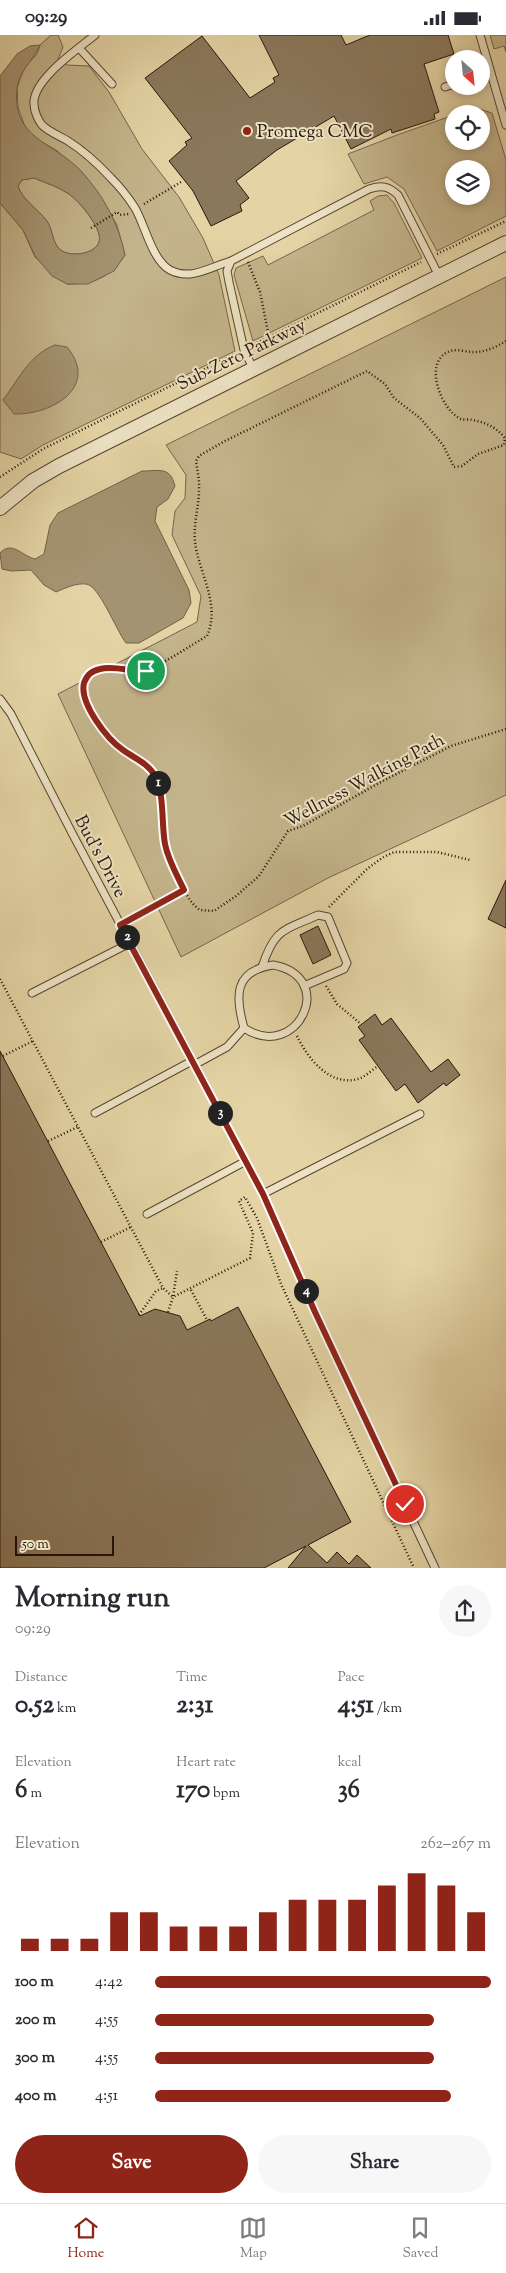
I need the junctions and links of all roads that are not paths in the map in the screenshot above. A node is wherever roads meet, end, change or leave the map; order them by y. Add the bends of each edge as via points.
1 (95, 35) edge
2 (480, 35) edge
3 (79, 48) junction
4 (484, 50) edge
5 (490, 72) edge
6 (112, 83) dead end
7 (506, 125) edge
8 (506, 243) edge
9 (231, 261) junction
10 (439, 276) junction
11 (253, 368) junction
12 (0, 507) edge
13 (0, 699) edge
14 (130, 943) junction
15 (262, 967) junction
16 (304, 986) junction
17 (32, 993) dead end
18 (244, 1027) junction
19 (193, 1063) junction
20 (95, 1113) dead end
21 (420, 1114) dead end
22 (246, 1161) junction
23 (263, 1194) junction
24 (147, 1214) dead end
25 (435, 1568) edge

1 - 3 lane
2 - 4 lane
3 - 6 lane
3 - 9 lane via 40,85 34,103 36,115 43,126 92,159 123,192 136,209 158,259 168,269 180,274 197,274
5 - 7 lane
8 - 10 street, Sub-Zero Parkway
9 - 10 lane via 380,186 390,188 398,195
9 - 11 lane via 227,271 229,282 244,349
10 - 11 street, Sub-Zero Parkway
11 - 12 street, Sub-Zero Parkway via 59,466 33,481
13 - 14 lane, Bud's Drive via 11,714
14 - 17 lane
14 - 19 lane, Bud's Drive
15 - 16 lane via 285,967 295,973
15 - 16 lane via 274,938 282,931 318,915 328,917 347,963 344,969
15 - 18 lane via 243,980 238,991 237,1002
16 - 18 lane via 307,1004 304,1015 293,1028 267,1036 255,1035
18 - 19 lane via 227,1047
19 - 20 lane
19 - 22 lane, Bud's Drive
21 - 23 lane
22 - 23 lane, Bud's Drive
22 - 24 lane
23 - 25 lane, Bud's Drive

